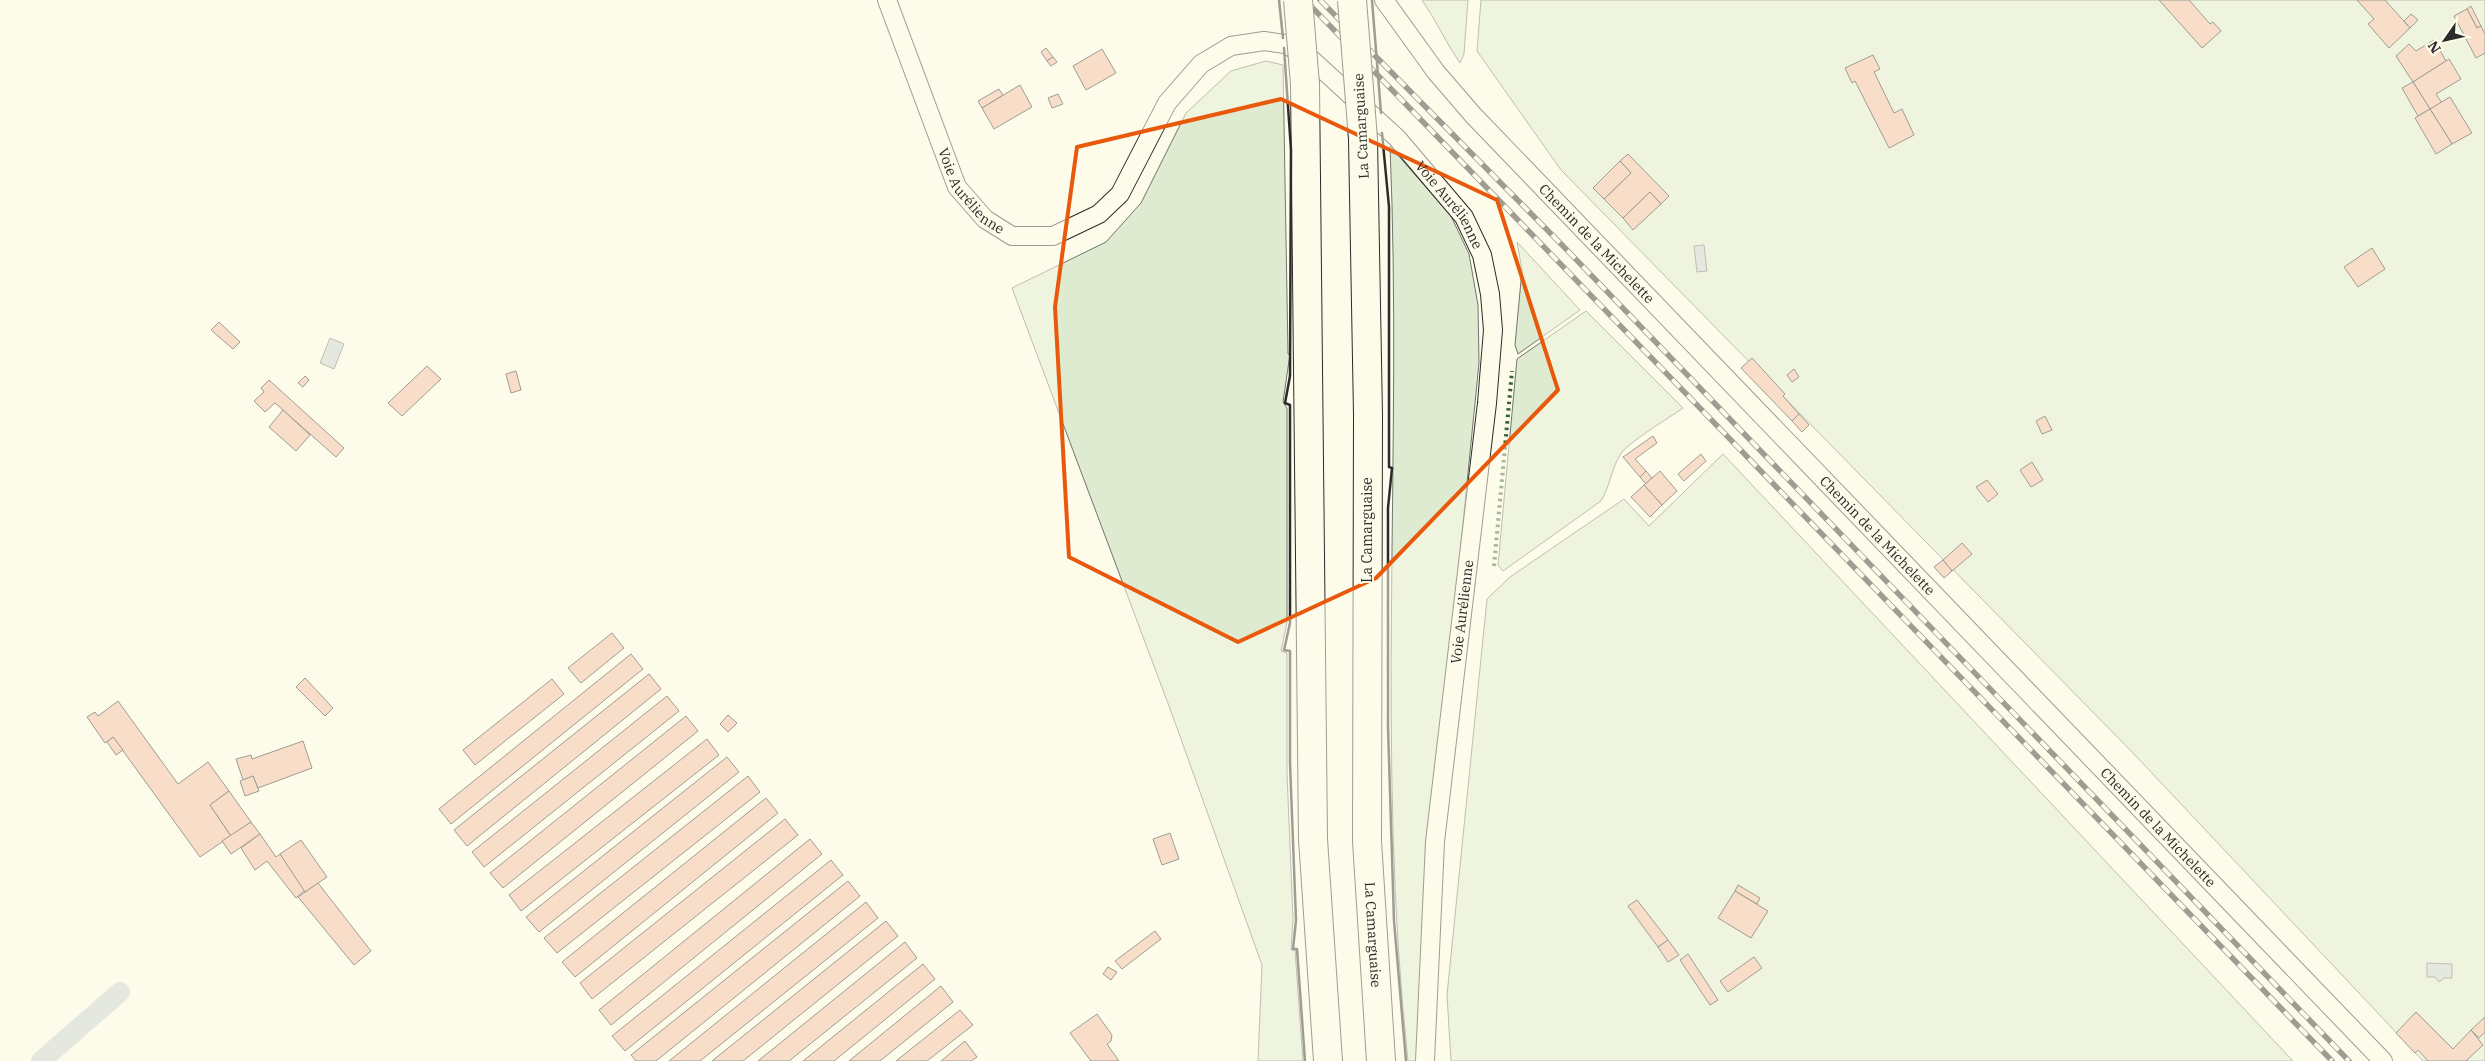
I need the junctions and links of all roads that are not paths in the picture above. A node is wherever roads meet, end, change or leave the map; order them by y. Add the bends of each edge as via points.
1 (887, 0) edge
2 (1298, 0) edge
3 (1352, 0) edge
4 (1384, 0) edge
5 (1328, 1061) edge
6 (1381, 1061) edge
7 (1425, 1061) edge
8 (2383, 1061) edge

1 - 7 street, Voie Aurélienne via 958,187 985,219 1012,236 1053,236 1099,214 1120,194 1167,103 1202,64 1231,46 1264,41 1285,44 1310,58 1397,138 1464,217 1482,256 1493,330 1435,842
2 - 5 highway, bridge via 1305,84 1314,839
3 - 6 highway, La Camarguaise, bridge via 1363,139 1368,415 1367,841
4 - 8 street, Chemin de la Michelette via 1436,72 1473,115

